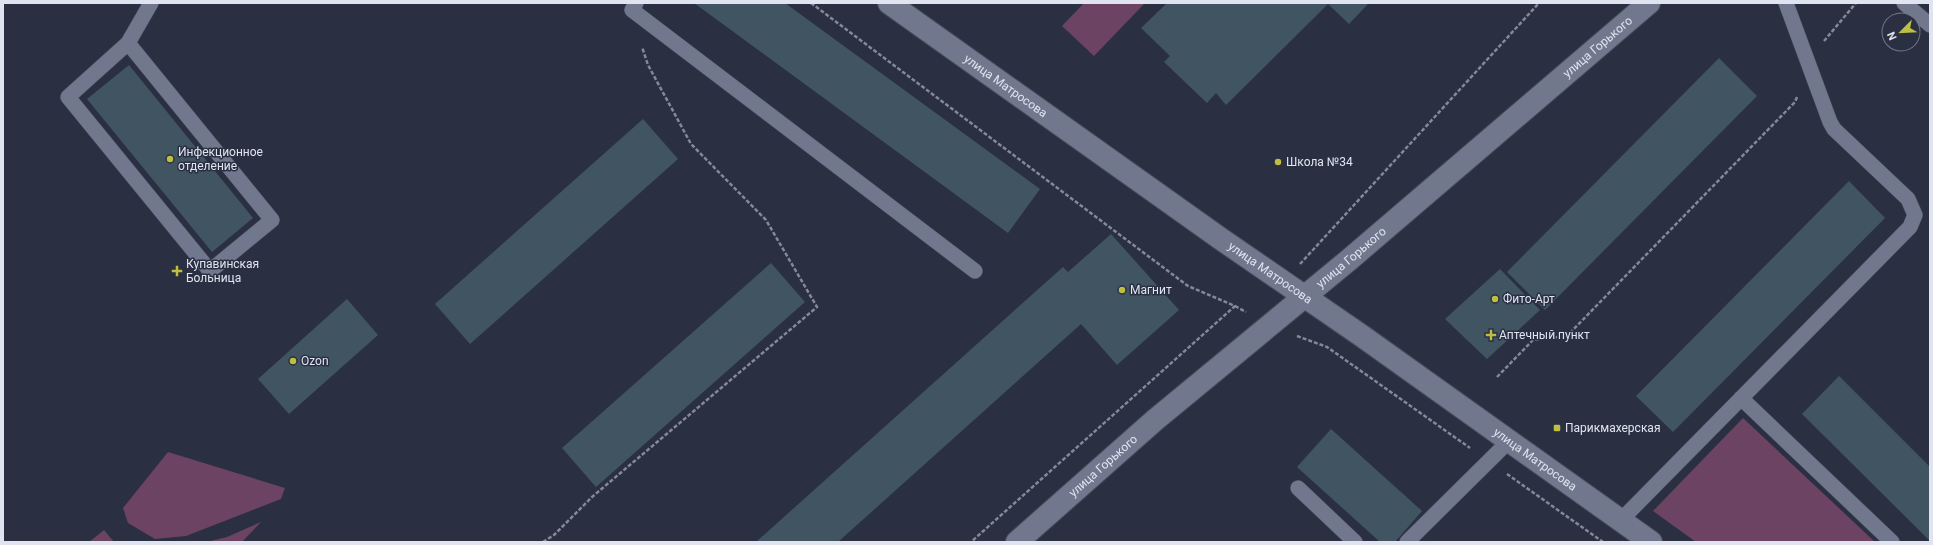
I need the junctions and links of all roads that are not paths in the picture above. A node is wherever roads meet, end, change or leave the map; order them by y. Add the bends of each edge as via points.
1 (151, 3) edge
2 (889, 3) edge
3 (1649, 3) edge
4 (1786, 3) edge
5 (1904, 3) edge
6 (634, 6) edge
7 (1930, 25) edge
8 (128, 43) junction
9 (975, 271) dead end
10 (1304, 296) junction
11 (1741, 398) junction
12 (1509, 441) junction
13 (1298, 488) dead end
14 (1620, 520) junction
15 (1017, 542) edge
16 (1355, 542) edge
17 (1407, 542) edge
18 (1651, 542) edge
19 (1892, 542) edge

1 - 8 lane
2 - 10 street, улица Матросова
3 - 10 street, улица Горького
4 - 11 lane via 1826,116 1834,129 1908,199 1915,215 1910,227
5 - 7 lane
6 - 9 lane
8 - 8 lane via 272,220 210,271 68,97
10 - 12 street, улица Матросова
10 - 15 street, улица Горького via 1155,420
11 - 14 lane
11 - 19 lane
12 - 14 street, улица Матросова
12 - 17 lane
13 - 16 lane
14 - 18 street, улица Матросова

